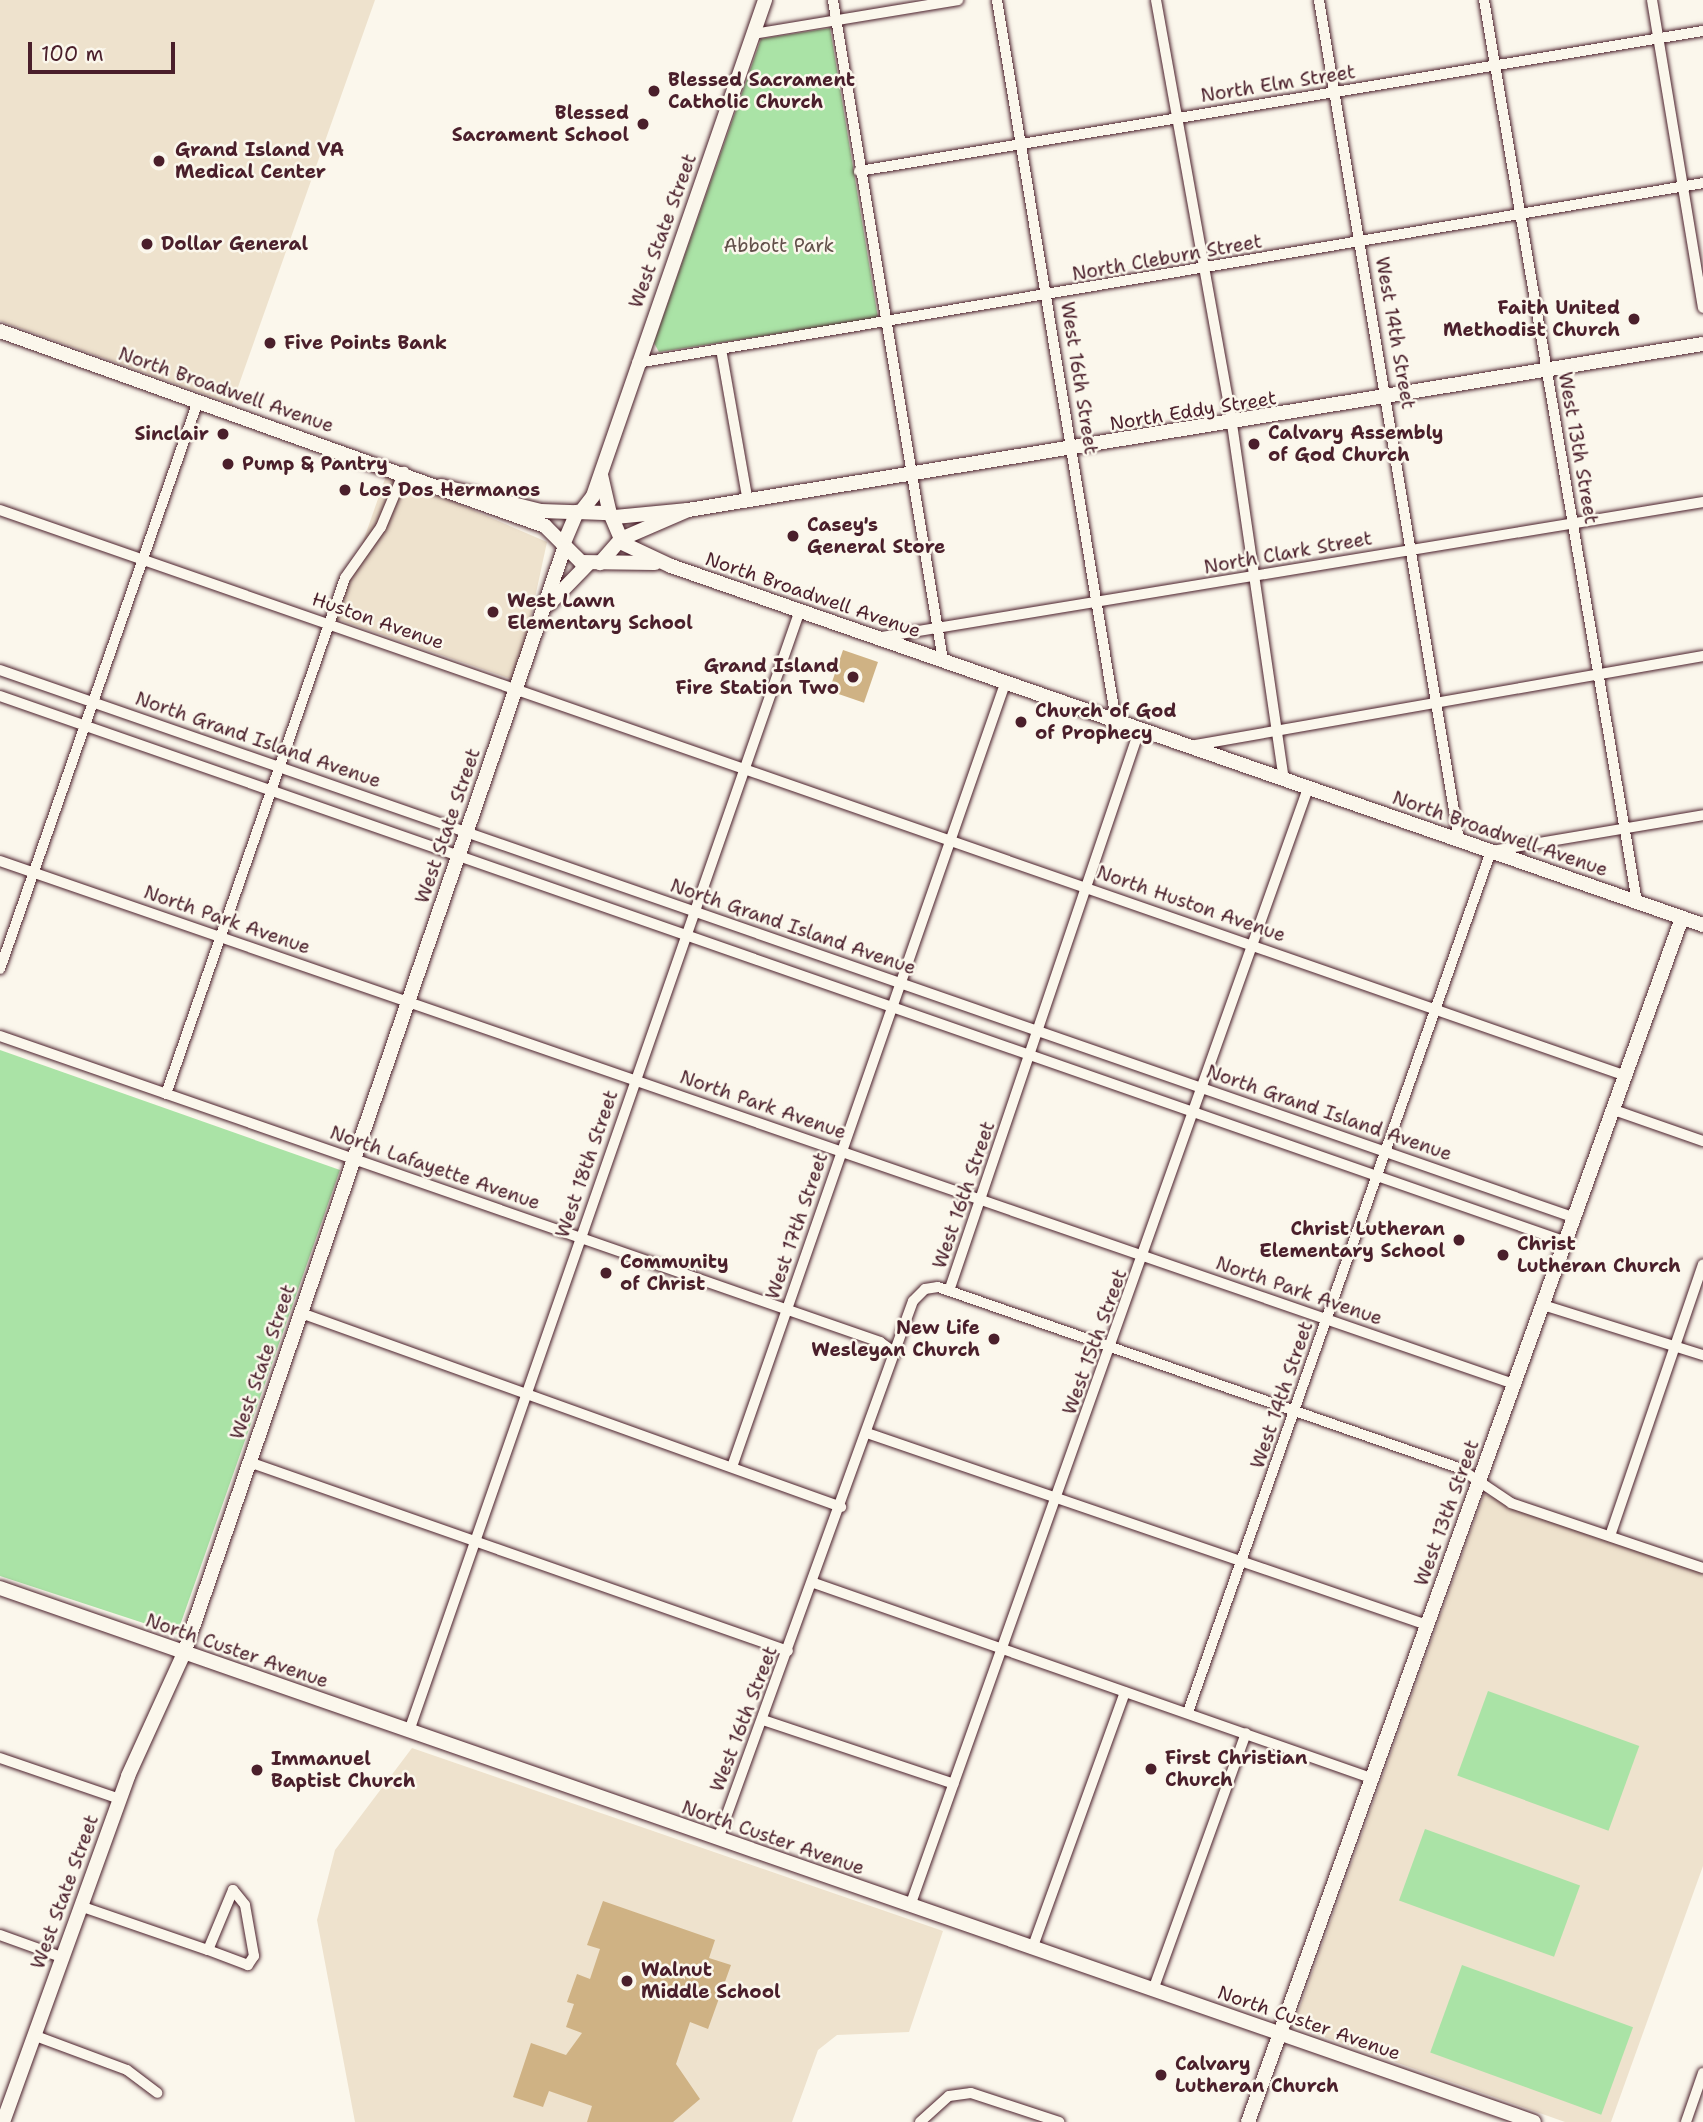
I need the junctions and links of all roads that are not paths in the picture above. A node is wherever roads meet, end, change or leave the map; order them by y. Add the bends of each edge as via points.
1 (765, 0) edge
2 (833, 0) edge
3 (958, 0) edge
4 (997, 0) edge
5 (1156, 0) edge
6 (1319, 0) edge
7 (1484, 0) edge
8 (1652, 0) edge
9 (836, 20) junction
10 (1703, 31) edge
11 (753, 34) junction
12 (1658, 38) junction
13 (1495, 65) junction
14 (1335, 92) junction
15 (1178, 118) junction
16 (1023, 144) junction
17 (859, 171) junction
18 (1703, 183) edge
19 (1683, 186) junction
20 (1520, 212) junction
21 (1361, 240) junction
22 (1205, 271) junction
23 (1049, 297) junction
24 (1703, 308) edge
25 (886, 323) junction
26 (0, 331) edge
27 (1703, 344) edge
28 (721, 349) junction
29 (636, 363) junction
30 (1546, 372) junction
31 (1389, 398) junction
32 (198, 401) junction
33 (1232, 424) junction
34 (1073, 450) junction
35 (404, 472) junction
36 (601, 475) junction
37 (911, 476) junction
38 (439, 486) junction
39 (748, 502) junction
40 (1703, 502) edge
41 (0, 510) edge
42 (688, 510) junction
43 (580, 511) junction
44 (612, 515) junction
45 (1572, 523) junction
46 (620, 541) junction
47 (564, 547) junction
48 (1413, 550) junction
49 (143, 559) junction
50 (594, 564) junction
51 (671, 566) junction
52 (1254, 576) junction
53 (1096, 605) junction
54 (546, 608) junction
55 (800, 610) junction
56 (328, 623) junction
57 (937, 629) junction
58 (878, 638) junction
59 (1703, 656) edge
60 (943, 660) junction
61 (0, 670) edge
62 (1598, 675) junction
63 (1006, 681) junction
64 (517, 688) junction
65 (0, 696) edge
66 (93, 702) junction
67 (1437, 702) junction
68 (1116, 720) junction
69 (85, 725) junction
70 (1140, 728) junction
71 (1277, 730) junction
72 (1189, 746) junction
73 (279, 765) junction
74 (744, 766) junction
75 (1284, 780) junction
76 (1308, 788) junction
77 (271, 790) junction
78 (1703, 815) edge
79 (1624, 829) junction
80 (467, 831) junction
81 (951, 838) junction
82 (1459, 839) junction
83 (1491, 851) junction
84 (458, 855) junction
85 (0, 861) edge
86 (34, 873) junction
87 (1088, 886) junction
88 (1637, 902) junction
89 (693, 911) junction
90 (1682, 918) junction
91 (1703, 925) edge
92 (685, 933) junction
93 (220, 936) junction
94 (1254, 945) junction
95 (0, 969) edge
96 (900, 983) junction
97 (408, 1000) junction
98 (892, 1005) junction
99 (1434, 1009) junction
100 (1038, 1031) junction
101 (0, 1036) edge
102 (1031, 1053) junction
103 (1626, 1076) junction
104 (635, 1079) junction
105 (1203, 1088) junction
106 (166, 1094) junction
107 (1614, 1110) junction
108 (1195, 1111) junction
109 (1703, 1141) edge
110 (842, 1151) junction
111 (1385, 1152) junction
112 (353, 1159) junction
113 (1377, 1175) junction
114 (981, 1199) junction
115 (1574, 1217) junction
116 (580, 1237) junction
117 (1566, 1242) junction
118 (1144, 1256) junction
119 (1703, 1265) edge
120 (949, 1291) junction
121 (1543, 1305) junction
122 (787, 1309) junction
123 (300, 1312) junction
124 (1327, 1319) junction
125 (1675, 1346) junction
126 (1112, 1347) junction
127 (895, 1353) junction
128 (1703, 1355) edge
129 (1514, 1384) junction
130 (527, 1391) junction
131 (1295, 1412) junction
132 (867, 1433) junction
133 (249, 1462) junction
134 (733, 1464) junction
135 (1478, 1485) junction
136 (1058, 1499) junction
137 (841, 1507) junction
138 (1610, 1536) junction
139 (475, 1541) junction
140 (1241, 1562) junction
141 (1703, 1567) edge
142 (814, 1583) junction
143 (0, 1589) edge
144 (1427, 1625) junction
145 (1003, 1649) junction
146 (788, 1651) junction
147 (184, 1653) junction
148 (1125, 1692) junction
149 (1188, 1712) junction
150 (762, 1720) junction
151 (409, 1731) junction
152 (1246, 1733) junction
153 (0, 1758) edge
154 (1371, 1777) junction
155 (954, 1784) junction
156 (120, 1799) junction
157 (718, 1839) junction
158 (80, 1906) junction
159 (910, 1906) junction
160 (0, 1935) edge
161 (1032, 1949) junction
162 (208, 1950) junction
163 (61, 1957) junction
164 (1153, 1990) junction
165 (1280, 2033) junction
166 (33, 2035) junction
167 (1703, 2073) edge
168 (157, 2093) dead end
169 (3, 2114) edge
170 (920, 2122) edge
171 (1059, 2122) edge
172 (1248, 2122) edge
173 (1534, 2122) edge
174 (1686, 2122) edge

1 - 11 main road, West State Street
2 - 9 street
3 - 9 street
4 - 16 street, West 16th Street
5 - 15 street
6 - 14 street, West 14th Street
7 - 13 street, West 13th Street
8 - 12 street
9 - 11 street
9 - 17 street
10 - 12 street, North Elm Street
11 - 29 main road, West State Street
12 - 13 street, North Elm Street
12 - 19 street
13 - 14 street, North Elm Street
13 - 20 street, West 13th Street
14 - 15 street, North Elm Street
14 - 21 street, West 14th Street
15 - 16 street, North Elm Street
15 - 22 street
16 - 17 street, North Elm Street
16 - 23 street, West 16th Street
17 - 25 street
18 - 19 street, North Cleburn Street
19 - 20 street, North Cleburn Street
19 - 24 street
20 - 21 street, North Cleburn Street
20 - 30 street, West 13th Street
21 - 22 street, North Cleburn Street
21 - 31 street, West 14th Street
22 - 23 street, North Cleburn Street
22 - 33 street
23 - 25 street, North Cleburn Street
23 - 34 street, West 16th Street
25 - 28 street, North Cleburn Street
25 - 37 street
26 - 32 main road, North Broadwell Avenue
27 - 30 main road, North Eddy Street
28 - 29 street, North Cleburn Street
28 - 39 street
29 - 36 main road, West State Street
30 - 31 main road, North Eddy Street
30 - 45 street, West 13th Street
31 - 33 main road, North Eddy Street
31 - 48 street, West 14th Street
32 - 35 main road, North Broadwell Avenue
32 - 49 street
33 - 34 main road, North Eddy Street
33 - 52 street
34 - 37 main road, North Eddy Street
34 - 53 street, West 16th Street
35 - 38 main road, North Broadwell Avenue
35 - 56 street via 381,527 349,568
36 - 43 main road, West State Street
36 - 44 main road
37 - 39 main road, North Eddy Street
37 - 57 street
38 - 43 main road, North Broadwell Avenue via 541,512
38 - 47 main road, North Broadwell Avenue via 459,499 545,526
39 - 42 main road, North Eddy Street
40 - 45 street, North Clark Street
41 - 49 street, Huston Avenue
42 - 44 main road, North Eddy Street
42 - 46 main road, North Eddy Street
43 - 44 main road, North Broadwell Avenue
43 - 47 main road, West State Street
44 - 46 main road
45 - 48 street, North Clark Street
45 - 62 street, West 13th Street
46 - 50 main road, West State Street
46 - 51 main road, North Broadwell Avenue
47 - 50 main road, North Broadwell Avenue
47 - 54 main road, West State Street
48 - 52 street, North Clark Street
48 - 67 street, West 14th Street
49 - 56 street, Huston Avenue
49 - 66 street
50 - 51 main road, North Broadwell Avenue
50 - 54 main road, West State Street via 567,579
51 - 55 main road, North Broadwell Avenue
52 - 53 street, North Clark Street
52 - 71 street
53 - 57 street, North Clark Street
53 - 68 street, West 16th Street
54 - 64 main road, West State Street
55 - 58 main road, North Broadwell Avenue
55 - 74 street, West 18th Street
56 - 64 street, Huston Avenue
56 - 73 street
57 - 58 street, North Clark Street
57 - 60 street, North Broadwell Avenue
58 - 60 main road, North Broadwell Avenue
59 - 62 street
60 - 63 main road, North Broadwell Avenue
61 - 66 street, North Grand Island Avenue
62 - 67 street
62 - 79 street, West 13th Street
63 - 68 main road, North Broadwell Avenue
63 - 81 street, West 17th Street
64 - 74 street, Huston Avenue
64 - 80 main road, West State Street
65 - 69 street
66 - 69 street
66 - 73 street, North Grand Island Avenue
67 - 71 street
67 - 82 street, West 14th Street
68 - 70 main road, North Broadwell Avenue
69 - 77 street
69 - 86 street
70 - 72 main road, North Broadwell Avenue
70 - 87 street, West 16th Street
71 - 72 street
71 - 75 street
72 - 75 main road, North Broadwell Avenue
73 - 77 street
73 - 80 street, North Grand Island Avenue
74 - 81 street, North Huston Avenue
74 - 89 street, West 18th Street
75 - 76 main road, North Broadwell Avenue
76 - 82 main road, North Broadwell Avenue
76 - 94 street, West 15th Street
77 - 84 street
77 - 93 street
78 - 79 street
79 - 83 street
79 - 88 street, West 13th Street
80 - 84 main road, West State Street
80 - 89 street, North Grand Island Avenue
81 - 87 street, North Huston Avenue
81 - 96 street, West 17th Street
82 - 83 main road, North Broadwell Avenue
83 - 88 main road, North Broadwell Avenue
83 - 99 street, West 14th Street
84 - 92 street
84 - 97 main road, West State Street
85 - 86 street, North Park Avenue
86 - 93 street, North Park Avenue
86 - 95 street
87 - 94 street, North Huston Avenue
87 - 100 street, West 16th Street
88 - 90 main road, North Broadwell Avenue
89 - 92 street, West 18th Street
89 - 96 street, North Grand Island Avenue
90 - 91 main road, North Broadwell Avenue
90 - 103 main road, West 13th Street
92 - 98 street
92 - 104 street, West 18th Street
93 - 97 street, North Park Avenue
93 - 106 street
94 - 99 street, North Huston Avenue
94 - 105 street, West 15th Street
96 - 98 street, West 17th Street
96 - 100 street, North Grand Island Avenue
97 - 104 street, North Park Avenue
97 - 112 main road, West State Street
98 - 102 street
98 - 110 street, West 17th Street
99 - 103 street, North Huston Avenue
99 - 111 street, West 14th Street
100 - 102 street, West 16th Street
100 - 105 street, North Grand Island Avenue
101 - 106 street, North Lafayette Avenue
102 - 108 street
102 - 114 street, West 16th Street
103 - 107 main road, West 13th Street
104 - 110 street, North Park Avenue
104 - 116 street, West 18th Street
105 - 108 street, West 15th Street
105 - 111 street, North Grand Island Avenue
106 - 112 street, North Lafayette Avenue
107 - 109 street
107 - 115 main road, West 13th Street
108 - 113 street
108 - 118 street, West 15th Street
110 - 114 street, North Park Avenue
110 - 122 street, West 17th Street
111 - 113 street, West 14th Street
111 - 115 street, North Grand Island Avenue
112 - 116 street, North Lafayette Avenue
112 - 123 main road, West State Street
113 - 117 street
113 - 124 street, West 14th Street
114 - 118 street, North Park Avenue
114 - 120 street, West 16th Street
115 - 117 main road, West 13th Street
116 - 122 street, North Lafayette Avenue
116 - 130 street, West 18th Street
117 - 121 main road, West 13th Street
118 - 124 street, North Park Avenue
118 - 126 street, West 15th Street
119 - 125 street
120 - 126 street
120 - 127 street, West 16th Street via 925,1289 913,1301
121 - 125 street
121 - 129 main road, West 13th Street
122 - 127 street, North Lafayette Avenue
122 - 134 street, West 17th Street
123 - 130 street
123 - 133 main road, West State Street
124 - 129 street, North Park Avenue
124 - 131 street, West 14th Street
125 - 128 street
125 - 138 street
126 - 131 street
126 - 136 street, West 15th Street
127 - 132 street, West 16th Street
129 - 135 main road, West 13th Street
130 - 134 street
130 - 139 street, West 18th Street
131 - 135 street via 1459,1468
131 - 140 street, West 14th Street
132 - 136 street
132 - 137 street, West 16th Street
133 - 139 street
133 - 147 main road, West State Street
134 - 137 street
135 - 138 street via 1511,1503
135 - 144 main road, West 13th Street
136 - 140 street
136 - 145 street, West 15th Street
137 - 142 street, West 16th Street
138 - 141 street
139 - 146 street
139 - 151 street, West 18th Street
140 - 144 street
140 - 149 street, West 14th Street
142 - 145 street
142 - 146 street, West 16th Street
143 - 147 main road, North Custer Avenue
144 - 154 main road, West 13th Street
145 - 148 street
145 - 155 street, West 15th Street
146 - 150 street, West 16th Street
147 - 151 main road, North Custer Avenue
147 - 156 main road, West State Street
148 - 149 street
148 - 161 street
149 - 152 street
150 - 155 street
150 - 157 street, West 16th Street
151 - 157 main road, North Custer Avenue
152 - 154 street
152 - 164 street
153 - 156 street
154 - 165 main road, West 13th Street
155 - 159 street, West 15th Street
156 - 158 main road, West State Street
157 - 159 main road, North Custer Avenue
158 - 162 street
158 - 163 main road, West State Street
159 - 161 main road, North Custer Avenue
160 - 163 street
161 - 164 main road, North Custer Avenue
162 - 162 street via 248,1965 254,1956 240,1894 226,1895
163 - 166 main road, West State Street
164 - 165 main road, North Custer Avenue
165 - 172 main road, West 13th Street
165 - 173 main road, North Custer Avenue
166 - 168 street via 127,2070
166 - 169 main road, West State Street
167 - 174 street
170 - 171 street via 949,2096 971,2094

